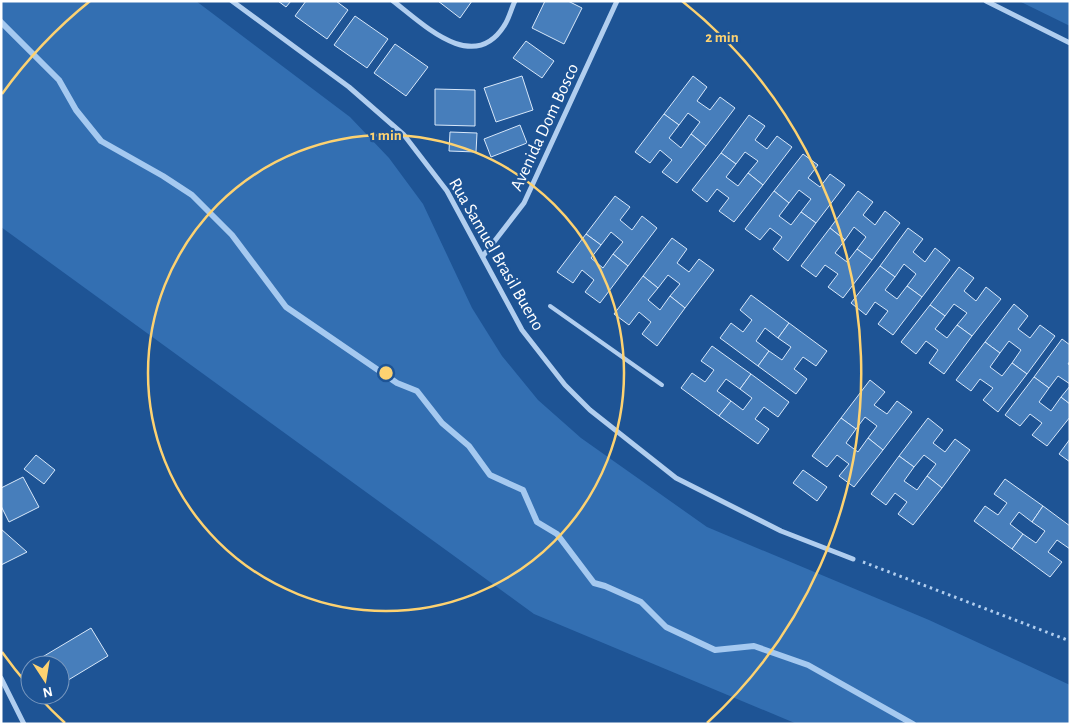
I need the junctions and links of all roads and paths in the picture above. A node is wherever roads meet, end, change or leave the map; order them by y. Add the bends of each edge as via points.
1 (232, 1) edge
2 (393, 1) edge
3 (515, 1) edge
4 (617, 1) edge
5 (986, 1) edge
6 (1070, 43) edge
7 (483, 256) junction
8 (550, 306) dead end
9 (662, 385) dead end
10 (854, 558) joint
11 (1070, 641) edge
12 (1, 678) edge
13 (24, 724) edge

1 - 7 street, Rua Samuel Brasil Bueno via 350,86 404,135 447,191
2 - 3 street via 447,41 472,47 496,36
4 - 7 street, Avenida Dom Bosco via 524,203
5 - 6 street
7 - 10 street, Rua Samuel Brasil Bueno via 522,330 565,385 590,410 676,478 780,531
8 - 9 lane
10 - 11 path
12 - 13 street

